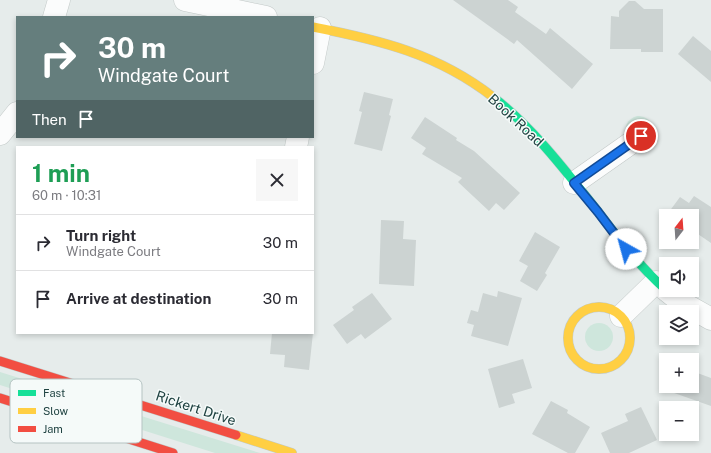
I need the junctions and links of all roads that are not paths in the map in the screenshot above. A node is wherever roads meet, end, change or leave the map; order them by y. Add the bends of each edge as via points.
1 (59, 0) edge
2 (185, 0) edge
3 (54, 16) edge
4 (261, 16) edge
5 (316, 28) edge
6 (314, 51) edge
7 (16, 114) edge
8 (0, 134) edge
9 (641, 136) dead end
10 (574, 183) junction
11 (659, 283) edge
12 (659, 290) edge
13 (675, 297) edge
14 (621, 316) junction
15 (711, 319) edge
16 (0, 361) edge
17 (57, 379) edge
18 (0, 398) edge
19 (10, 401) edge
20 (142, 406) edge
21 (141, 443) edge
22 (172, 453) edge
23 (292, 453) edge

1 - 3 street
2 - 4 street
5 - 6 street
5 - 10 street, Book Road via 390,44 425,57 464,77 505,107 532,132
7 - 8 street
9 - 10 street
10 - 11 street, Book Road via 640,266
12 - 14 street
13 - 15 street, Book Road
14 - 14 street via 608,308 597,307 579,315 572,323 569,333 572,353 579,361 597,369 607,368 624,357 630,339 629,329
16 - 17 street, Rickert Drive
18 - 19 street
20 - 23 street, Rickert Drive
21 - 22 street

